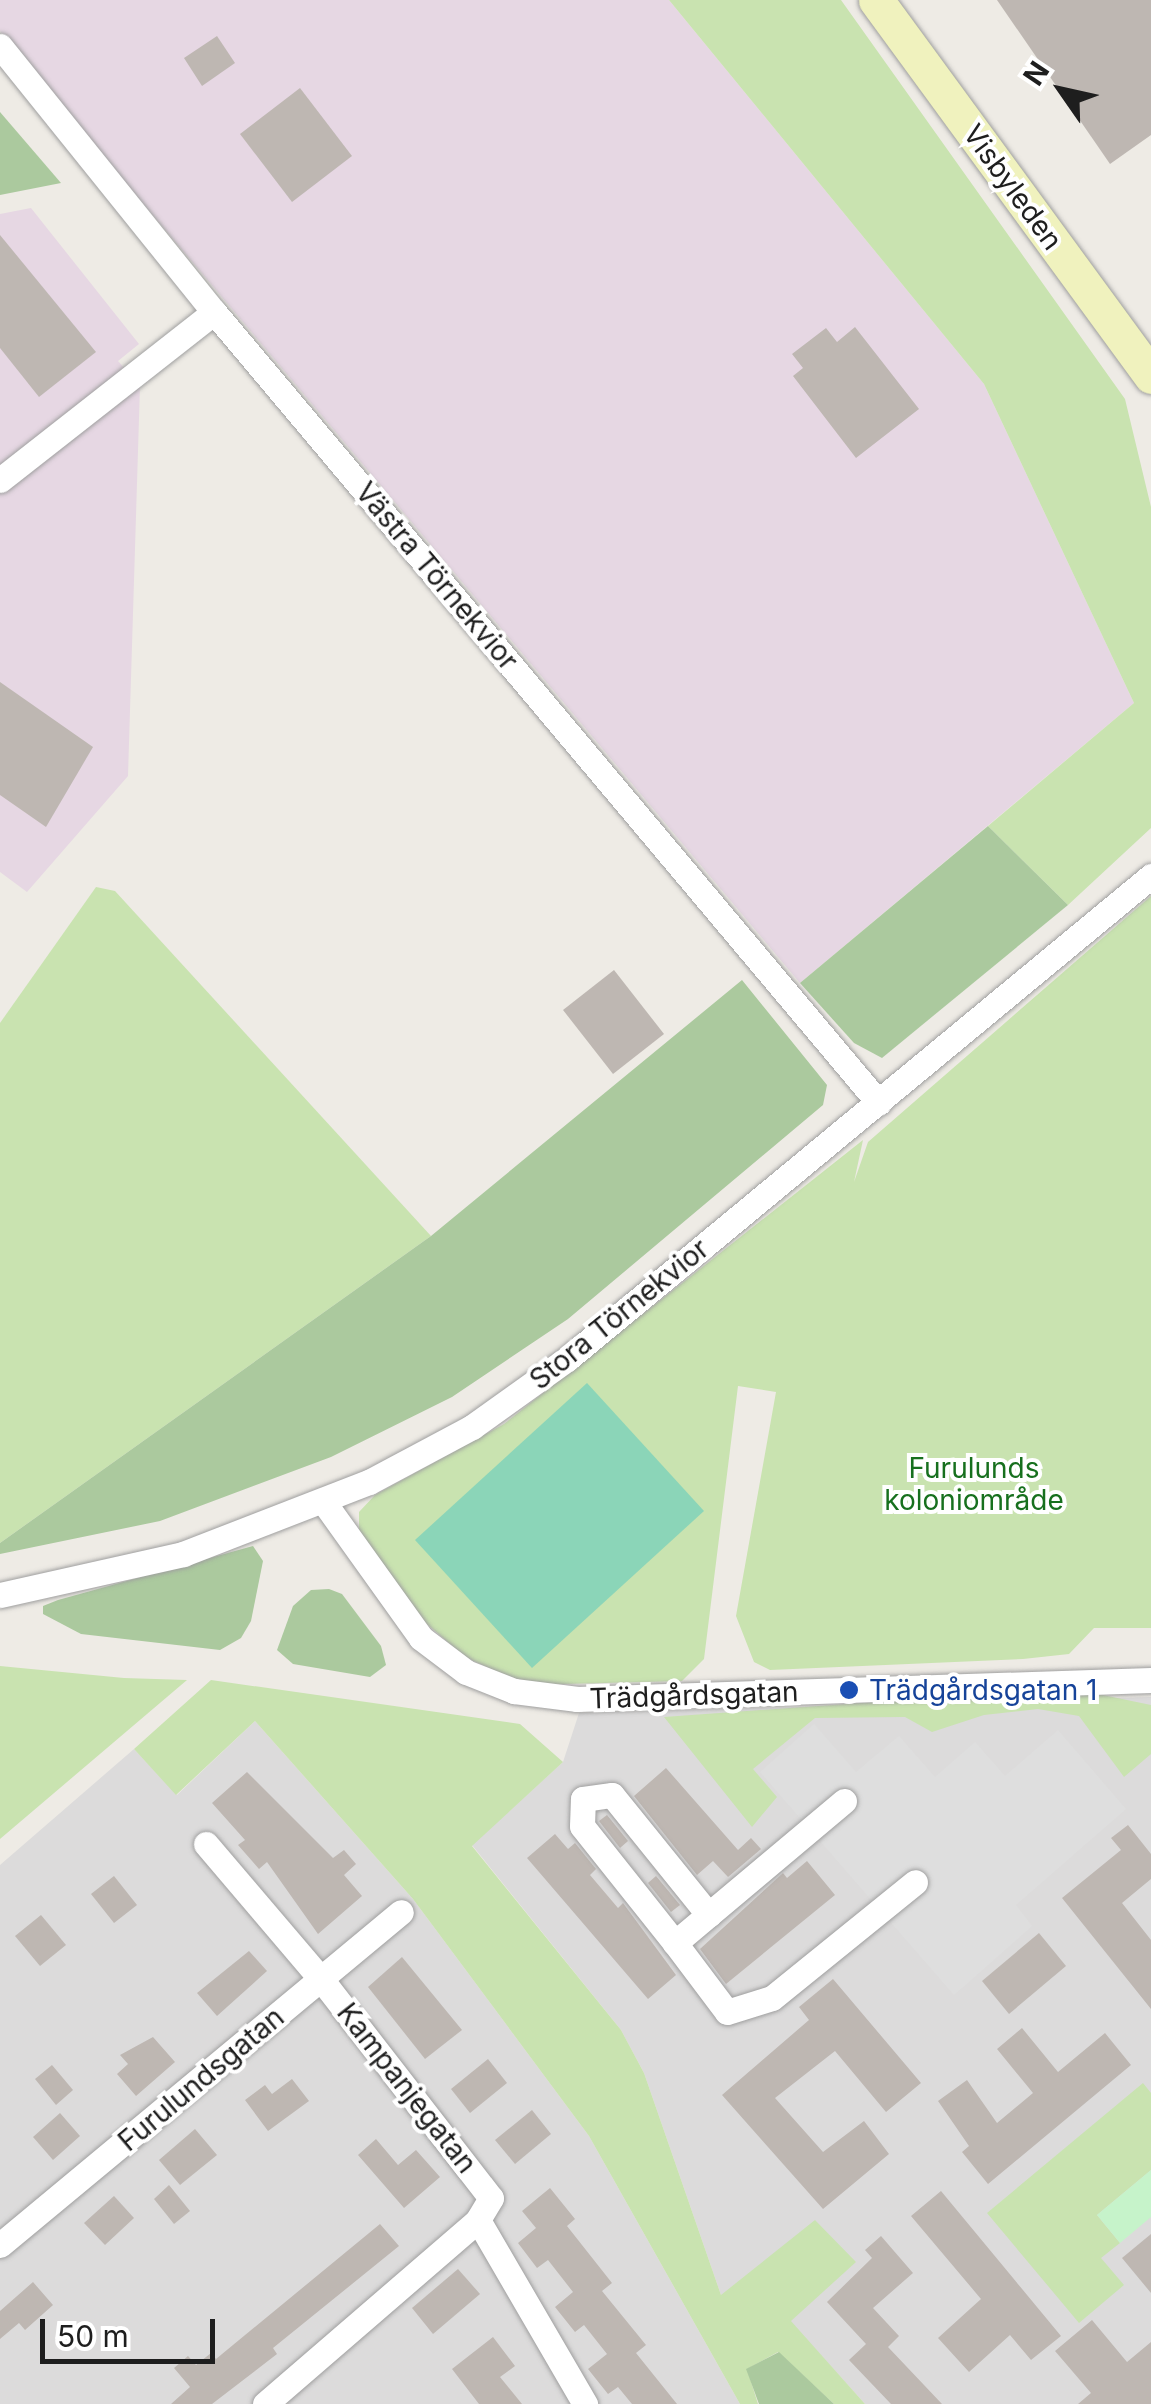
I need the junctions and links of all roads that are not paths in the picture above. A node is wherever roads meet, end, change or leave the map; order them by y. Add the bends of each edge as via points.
1 (876, 0) edge
2 (0, 46) edge
3 (214, 312) junction
4 (1151, 376) edge
5 (0, 480) edge
6 (1151, 876) edge
7 (879, 1103) junction
8 (324, 1501) junction
9 (0, 1595) edge
10 (1151, 1680) edge
11 (844, 1801) dead end
12 (206, 1844) dead end
13 (916, 1882) dead end
14 (402, 1912) dead end
15 (709, 1915) junction
16 (675, 1944) junction
17 (322, 1978) junction
18 (478, 2220) junction
19 (0, 2245) edge
20 (265, 2404) edge
21 (585, 2404) edge

1 - 4 main road, Visbyleden
2 - 3 street, Västra Törnekvior
3 - 5 street
3 - 7 street, Västra Törnekvior
6 - 7 street, Stora Törnekvior
7 - 8 street, Stora Törnekvior via 567,1360 472,1427
8 - 9 street, Stora Törnekvior via 183,1554
8 - 10 street, Trädgårdsgatan via 421,1638 466,1672 514,1691 578,1698
11 - 15 street
12 - 17 street, Kampanjegatan
13 - 16 street via 772,1998 728,2012
14 - 17 street, Furulundsgatan
15 - 16 street
15 - 16 street via 612,1795 584,1799 582,1826
17 - 18 street, Kampanjegatan via 491,2198
17 - 19 street, Furulundsgatan
18 - 20 street
18 - 21 street, Kampanjegatan

